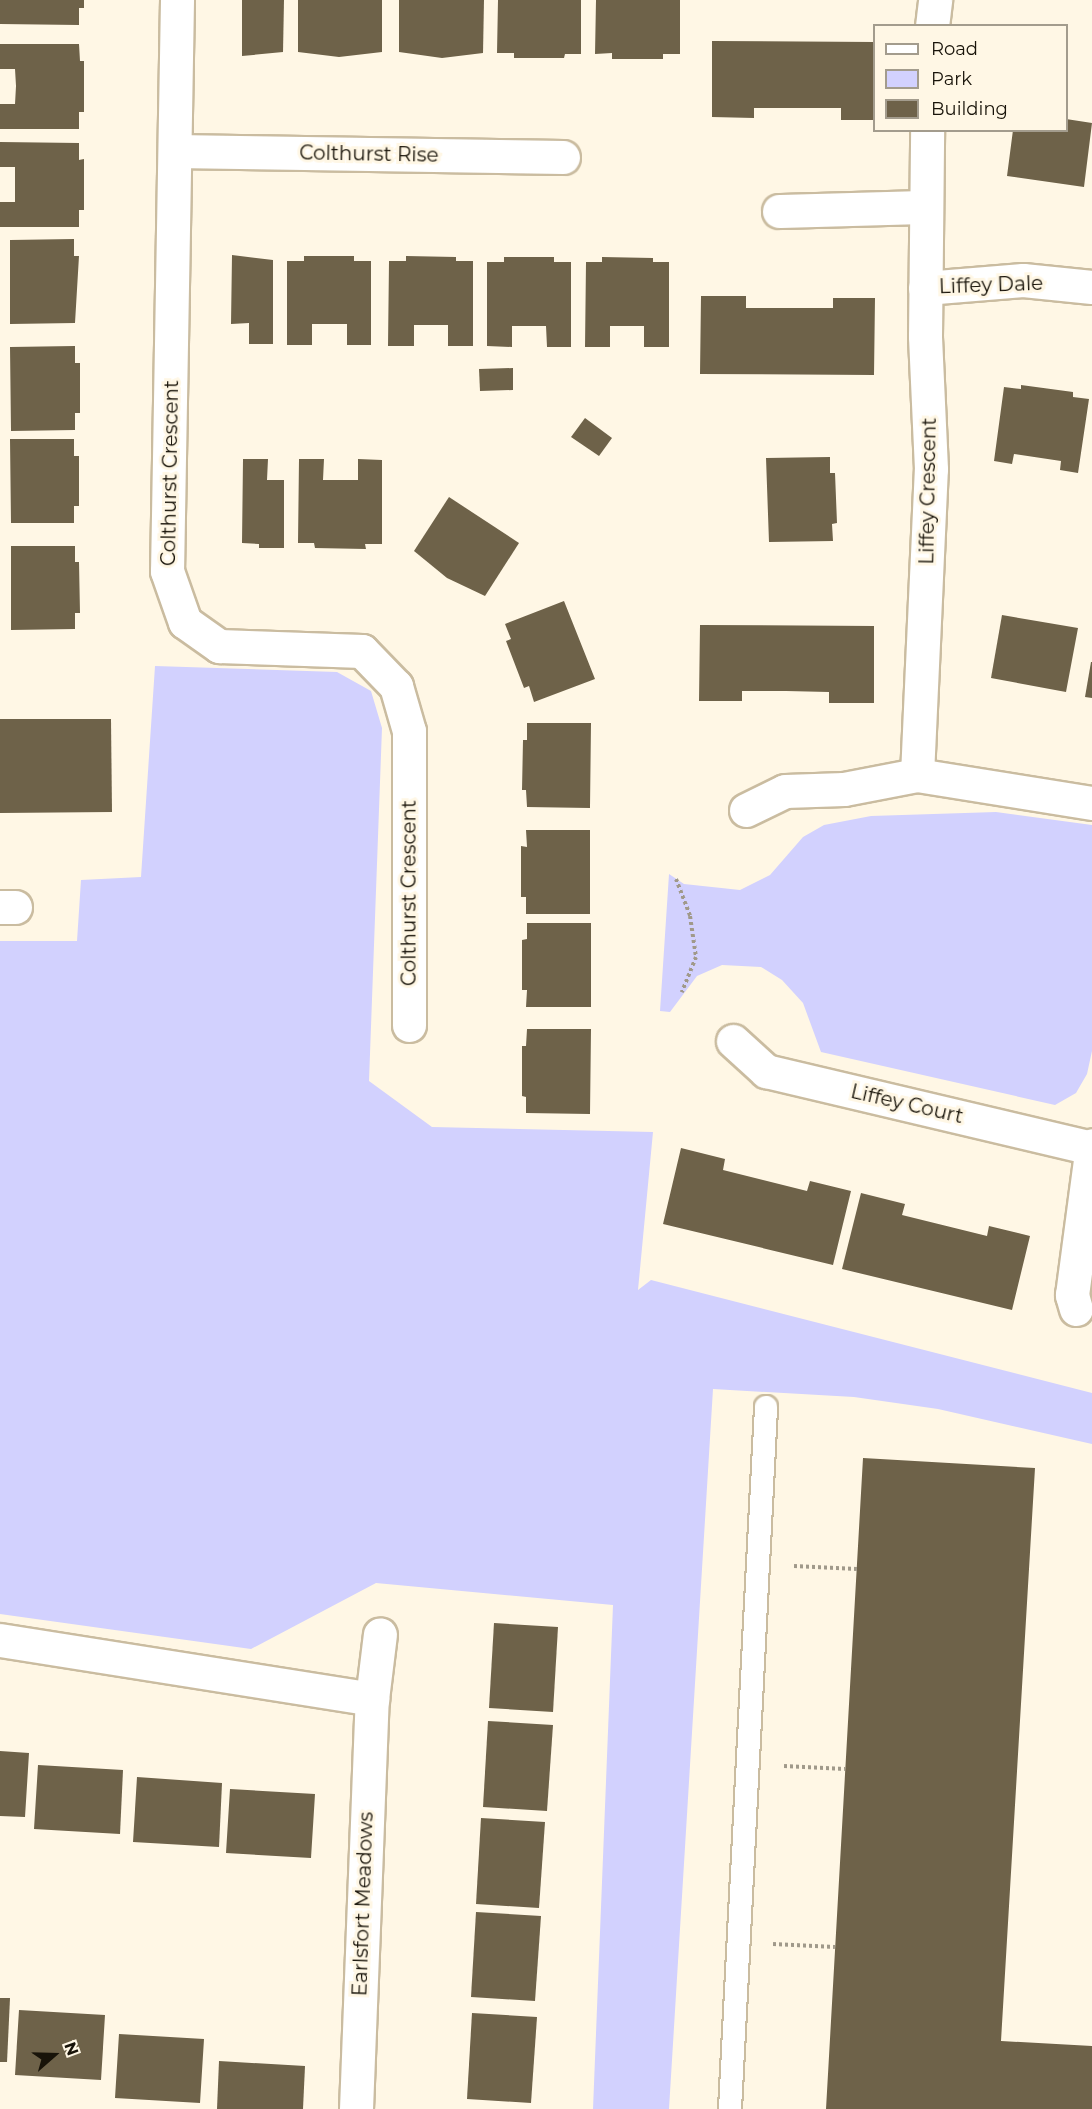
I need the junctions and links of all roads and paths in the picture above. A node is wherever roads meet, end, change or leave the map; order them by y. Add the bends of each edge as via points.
1 (177, 0) edge
2 (935, 0) edge
3 (932, 24) edge
4 (927, 132) edge
5 (175, 151) junction
6 (563, 157) dead end
7 (924, 207) junction
8 (779, 211) dead end
9 (1092, 287) edge
10 (925, 288) junction
11 (917, 775) junction
12 (1092, 804) edge
13 (746, 810) dead end
14 (676, 879) dead end
15 (681, 992) dead end
16 (409, 1025) dead end
17 (733, 1041) dead end
18 (1092, 1146) edge
19 (1076, 1309) dead end
20 (766, 1407) dead end
21 (758, 1565) junction
22 (857, 1569) dead end
23 (380, 1634) dead end
24 (0, 1640) edge
25 (372, 1699) junction
26 (747, 1764) junction
27 (845, 1769) dead end
28 (738, 1942) junction
29 (836, 1947) dead end
30 (356, 2109) edge
31 (730, 2109) edge

1 - 5 street, Colthurst Crescent
2 - 3 street
4 - 7 street, Liffey Crescent
5 - 6 street, Colthurst Rise
5 - 16 street, Colthurst Crescent via 167,571 185,622 219,646 362,651 396,686 409,731
7 - 8 street
7 - 10 street, Liffey Crescent
9 - 10 street, Liffey Dale via 1023,280
10 - 11 street, Liffey Crescent via 931,469
11 - 12 street
11 - 13 street via 844,789 785,791
14 - 15 path via 690,916 696,957
17 - 18 street, Liffey Court via 766,1071
18 - 19 street, Liffey Court via 1072,1295
20 - 21 lane
21 - 22 path
21 - 26 lane
23 - 25 street, Earlsfort Meadows
24 - 25 street
25 - 30 street, Earlsfort Meadows
26 - 27 path
26 - 28 lane
28 - 29 path
28 - 31 lane

